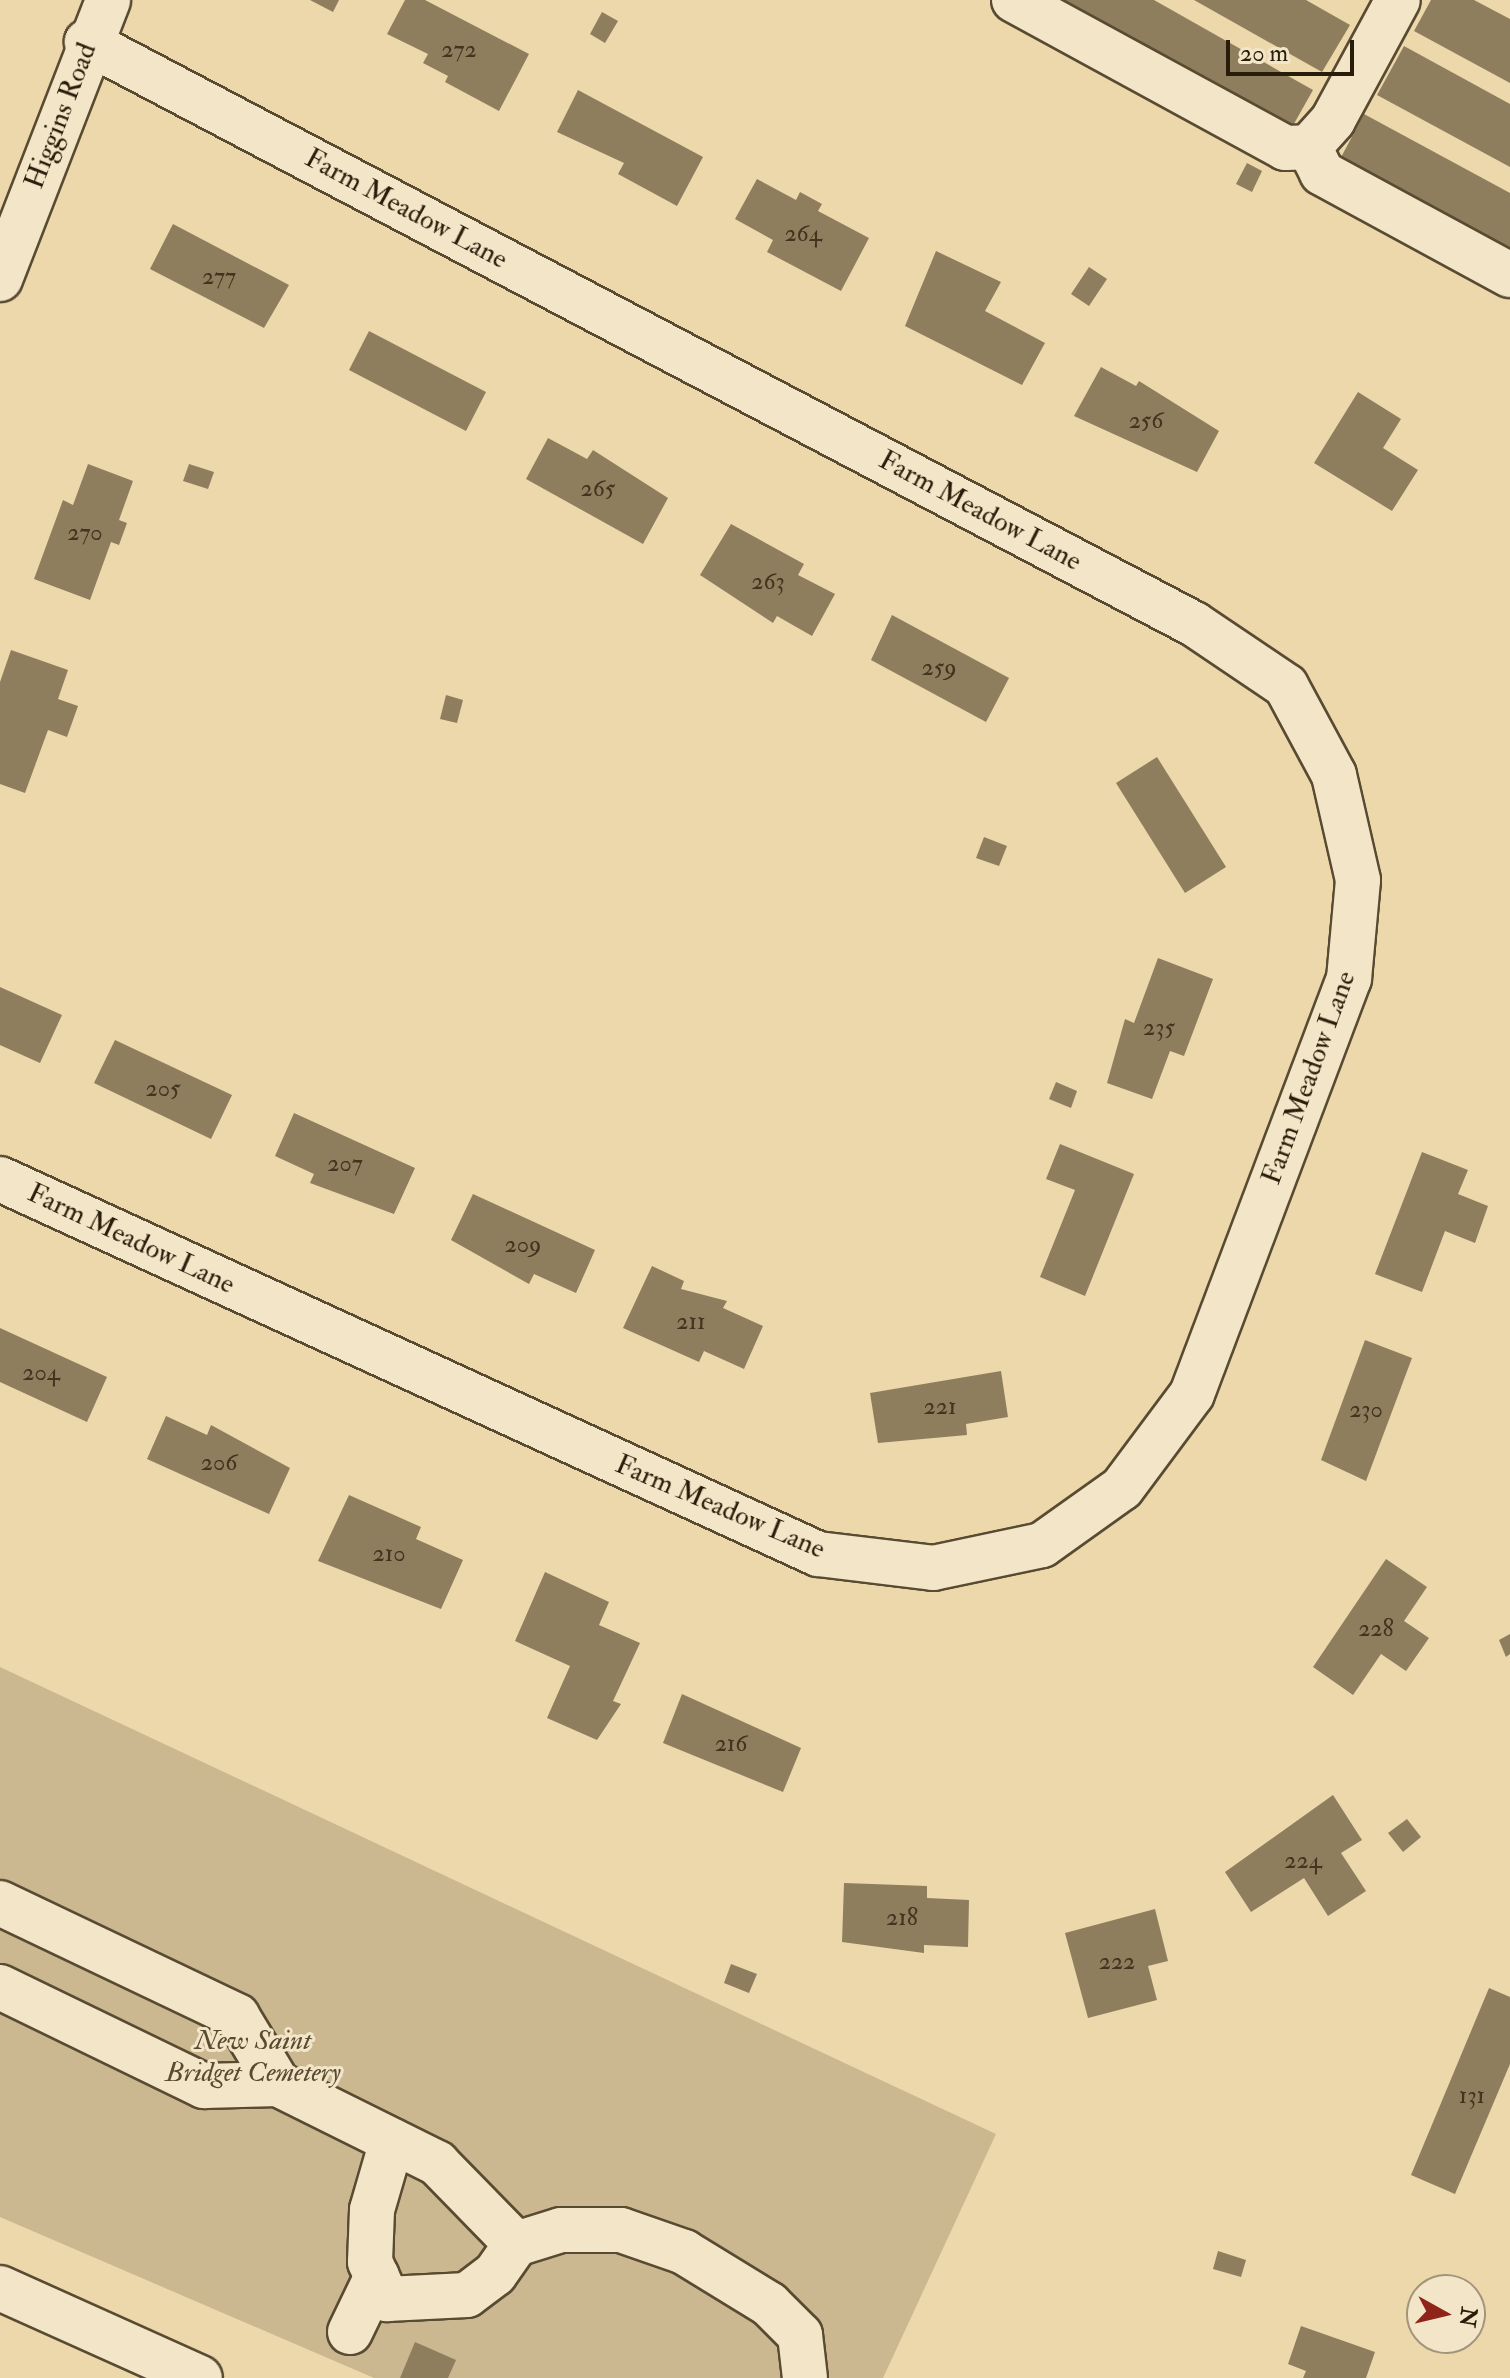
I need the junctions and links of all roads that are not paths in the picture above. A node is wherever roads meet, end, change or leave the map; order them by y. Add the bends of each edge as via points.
1 (108, 0) edge
2 (1014, 0) edge
3 (1398, 0) edge
4 (87, 42) junction
5 (1309, 147) junction
6 (1510, 275) edge
7 (0, 279) edge
8 (0, 1179) edge
9 (0, 1903) edge
10 (0, 1987) edge
11 (278, 2084) junction
12 (392, 2141) junction
13 (516, 2244) junction
14 (377, 2276) junction
15 (0, 2288) edge
16 (350, 2332) dead end
17 (200, 2378) edge
18 (805, 2378) edge

1 - 4 street, Higgins Road
2 - 5 street via 1285,148
3 - 5 street via 1333,120
4 - 7 street, Higgins Road
4 - 8 street, Farm Meadow Lane via 1194,624 1286,686 1334,775 1358,880 1349,979 1192,1394 1122,1488 1042,1545 933,1568 818,1554
5 - 6 street via 1322,173
9 - 11 street via 237,2016
10 - 11 street via 204,2086
11 - 12 street
12 - 13 street via 437,2163
12 - 14 street via 372,2210
13 - 14 street via 495,2274 467,2295 387,2299
13 - 18 street via 561,2230 621,2230 684,2252 769,2304 800,2335
14 - 16 street
15 - 17 street

